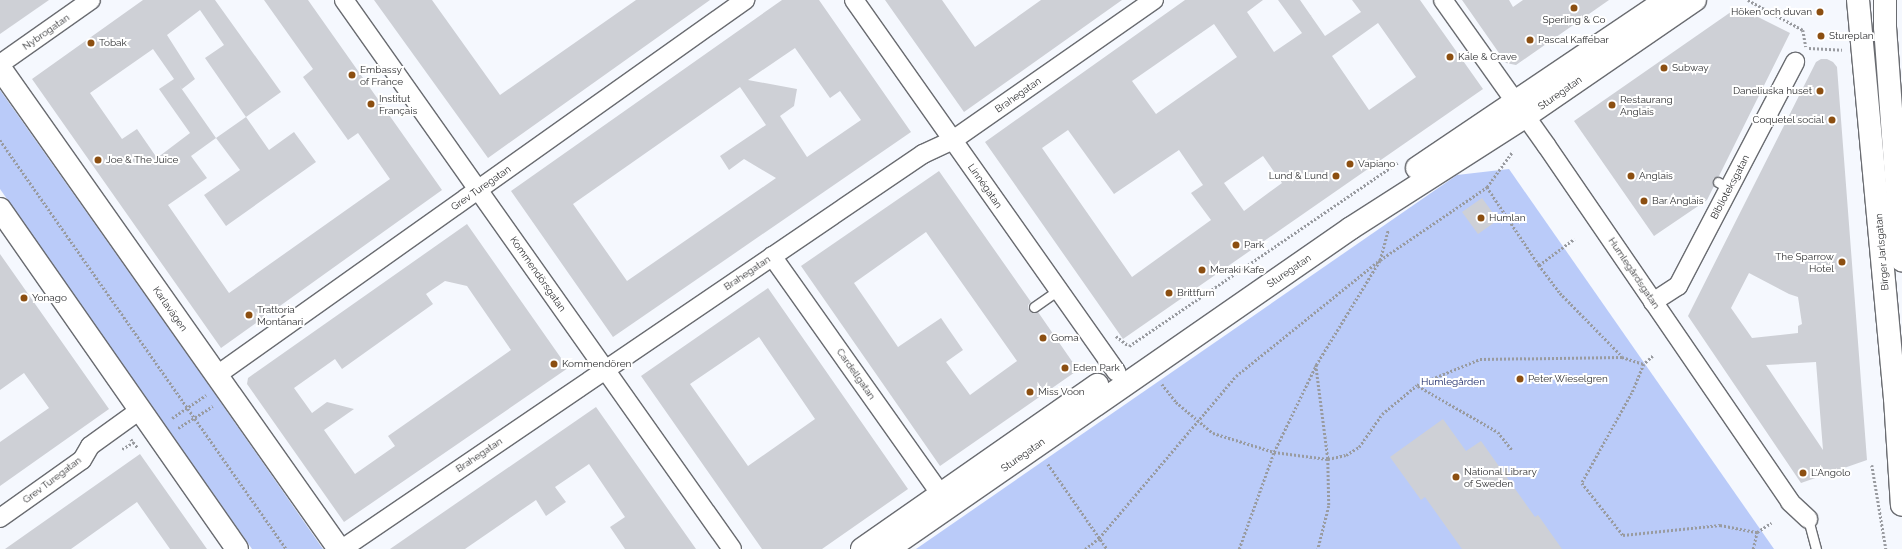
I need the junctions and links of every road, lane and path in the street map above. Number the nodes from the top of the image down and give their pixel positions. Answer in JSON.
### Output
{"nodes":[{"id":1,"x":91,"y":0,"type":"edge"},
{"id":2,"x":344,"y":0,"type":"edge"},
{"id":3,"x":745,"y":0,"type":"edge"},
{"id":4,"x":854,"y":0,"type":"edge"},
{"id":5,"x":1154,"y":0,"type":"edge"},
{"id":6,"x":1443,"y":0,"type":"edge"},
{"id":7,"x":1666,"y":0,"type":"edge"},
{"id":8,"x":1695,"y":0,"type":"edge"},
{"id":9,"x":1748,"y":0,"type":"edge"},
{"id":10,"x":1858,"y":0,"type":"edge"},
{"id":11,"x":1886,"y":0,"type":"edge"},
{"id":12,"x":1902,"y":6,"type":"edge"},
{"id":13,"x":1806,"y":48,"type":"junction"},
{"id":14,"x":1842,"y":50,"type":"dead end"},
{"id":15,"x":1795,"y":62,"type":"joint"},
{"id":16,"x":0,"y":64,"type":"edge"},
{"id":17,"x":0,"y":68,"type":"edge"},
{"id":18,"x":1521,"y":109,"type":"junction"},
{"id":19,"x":0,"y":140,"type":"edge"},
{"id":20,"x":953,"y":140,"type":"junction"},
{"id":21,"x":1514,"y":150,"type":"dead end"},
{"id":22,"x":1400,"y":161,"type":"dead end"},
{"id":23,"x":1487,"y":187,"type":"junction"},
{"id":24,"x":478,"y":190,"type":"junction"},
{"id":25,"x":0,"y":209,"type":"edge"},
{"id":26,"x":1388,"y":229,"type":"dead end"},
{"id":27,"x":1574,"y":239,"type":"dead end"},
{"id":28,"x":772,"y":256,"type":"junction"},
{"id":29,"x":1380,"y":260,"type":"junction"},
{"id":30,"x":1902,"y":260,"type":"edge"},
{"id":31,"x":1539,"y":265,"type":"junction"},
{"id":32,"x":1058,"y":290,"type":"junction"},
{"id":33,"x":1654,"y":302,"type":"junction"},
{"id":34,"x":1034,"y":307,"type":"dead end"},
{"id":35,"x":1114,"y":335,"type":"dead end"},
{"id":36,"x":1653,"y":356,"type":"dead end"},
{"id":37,"x":1622,"y":357,"type":"junction"},
{"id":38,"x":1644,"y":364,"type":"junction"},
{"id":39,"x":1316,"y":365,"type":"junction"},
{"id":40,"x":606,"y":369,"type":"junction"},
{"id":41,"x":1116,"y":372,"type":"junction"},
{"id":42,"x":1160,"y":381,"type":"dead end"},
{"id":43,"x":1417,"y":385,"type":"junction"},
{"id":44,"x":219,"y":387,"type":"junction"},
{"id":45,"x":188,"y":407,"type":"junction"},
{"id":46,"x":140,"y":410,"type":"junction"},
{"id":47,"x":195,"y":418,"type":"junction"},
{"id":48,"x":168,"y":420,"type":"dead end"},
{"id":49,"x":1198,"y":422,"type":"junction"},
{"id":50,"x":177,"y":429,"type":"dead end"},
{"id":51,"x":1512,"y":450,"type":"dead end"},
{"id":52,"x":1274,"y":452,"type":"junction"},
{"id":53,"x":1328,"y":459,"type":"junction"},
{"id":54,"x":1046,"y":461,"type":"dead end"},
{"id":55,"x":1872,"y":465,"type":"dead end"},
{"id":56,"x":940,"y":493,"type":"junction"},
{"id":57,"x":1902,"y":505,"type":"edge"},
{"id":58,"x":0,"y":518,"type":"edge"},
{"id":59,"x":1808,"y":519,"type":"joint"},
{"id":60,"x":1771,"y":523,"type":"dead end"},
{"id":61,"x":1758,"y":532,"type":"junction"},
{"id":62,"x":1099,"y":538,"type":"junction"},
{"id":63,"x":1755,"y":548,"type":"edge"},
{"id":64,"x":237,"y":549,"type":"edge"},
{"id":65,"x":286,"y":549,"type":"edge"},
{"id":66,"x":340,"y":549,"type":"edge"},
{"id":67,"x":732,"y":549,"type":"edge"},
{"id":68,"x":862,"y":549,"type":"edge"},
{"id":69,"x":888,"y":549,"type":"edge"},
{"id":70,"x":1085,"y":549,"type":"edge"},
{"id":71,"x":1107,"y":549,"type":"edge"},
{"id":72,"x":1239,"y":549,"type":"edge"},
{"id":73,"x":1318,"y":549,"type":"edge"},
{"id":74,"x":1816,"y":549,"type":"edge"},
{"id":75,"x":1886,"y":549,"type":"edge"}],
"edges":[{"from":1,"to":16,"type":"street","name":"Nybrogatan"},
{"from":2,"to":24,"type":"street","name":"Kommendörsgatan"},
{"from":3,"to":24,"type":"street","name":"Grev Turegatan"},
{"from":4,"to":20,"type":"street","name":"Linnégatan"},
{"from":5,"to":20,"type":"street","name":"Brahegatan"},
{"from":6,"to":18,"type":"street","name":"Humlegårdsgatan"},
{"from":7,"to":18,"type":"street","name":"Sturegatan"},
{"from":8,"to":18,"type":"street","name":"Sturegatan"},
{"from":9,"to":13,"type":"path"},
{"from":10,"to":57,"type":"street","name":"Birger Jarlsgatan"},
{"from":11,"to":12,"type":"street"},
{"from":11,"to":30,"type":"street","name":"Birger Jarlsgatan"},
{"from":13,"to":14,"type":"path"},
{"from":13,"to":15,"type":"path"},
{"from":15,"to":33,"type":"street","name":"Biblioteksgatan"},
{"from":17,"to":44,"type":"street","name":"Karlavägen"},
{"from":18,"to":33,"type":"street","name":"Humlegårdsgatan"},
{"from":18,"to":41,"type":"street","name":"Sturegatan"},
{"from":18,"to":69,"type":"street","name":"Sturegatan"},
{"from":19,"to":45,"type":"path"},
{"from":20,"to":28,"type":"street","name":"Brahegatan"},
{"from":20,"to":32,"type":"street","name":"Linnégatan"},
{"from":21,"to":23,"type":"path"},
{"from":22,"to":35,"type":"path"},
{"from":23,"to":29,"type":"path"},
{"from":23,"to":31,"type":"path"},
{"from":24,"to":40,"type":"street","name":"Kommendörsgatan"},
{"from":24,"to":44,"type":"street","name":"Grev Turegatan"},
{"from":25,"to":46,"type":"street"},
{"from":26,"to":29,"type":"path"},
{"from":27,"to":31,"type":"path"},
{"from":28,"to":40,"type":"street","name":"Brahegatan"},
{"from":28,"to":56,"type":"street","name":"Cardellgatan"},
{"from":29,"to":39,"type":"path"},
{"from":29,"to":49,"type":"path"},
{"from":31,"to":37,"type":"path"},
{"from":32,"to":34,"type":"lane"},
{"from":32,"to":41,"type":"street","name":"Linnégatan"},
{"from":33,"to":59,"type":"street","name":"Humlegårdsgatan"},
{"from":36,"to":38,"type":"path"},
{"from":37,"to":38,"type":"path"},
{"from":37,"to":43,"type":"path"},
{"from":38,"to":61,"type":"path"},
{"from":39,"to":52,"type":"path"},
{"from":39,"to":53,"type":"path"},
{"from":40,"to":66,"type":"street","name":"Brahegatan"},
{"from":40,"to":67,"type":"street","name":"Kommendörsgatan"},
{"from":41,"to":56,"type":"street","name":"Sturegatan"},
{"from":42,"to":49,"type":"path"},
{"from":43,"to":51,"type":"path"},
{"from":43,"to":53,"type":"path"},
{"from":44,"to":45,"type":"path"},
{"from":44,"to":47,"type":"path"},
{"from":44,"to":66,"type":"street","name":"Karlavägen"},
{"from":45,"to":47,"type":"path"},
{"from":45,"to":48,"type":"path"},
{"from":46,"to":58,"type":"street","name":"Grev Turegatan"},
{"from":46,"to":64,"type":"street"},
{"from":47,"to":50,"type":"path"},
{"from":47,"to":65,"type":"path"},
{"from":49,"to":52,"type":"path"},
{"from":49,"to":62,"type":"path"},
{"from":52,"to":53,"type":"path"},
{"from":52,"to":72,"type":"path"},
{"from":53,"to":73,"type":"path"},
{"from":54,"to":62,"type":"path"},
{"from":55,"to":75,"type":"path"},
{"from":56,"to":68,"type":"street","name":"Sturegatan"},
{"from":59,"to":74,"type":"lane","name":"Humlegårdsgatan"},
{"from":60,"to":61,"type":"path"},
{"from":61,"to":63,"type":"path"},
{"from":62,"to":70,"type":"path"},
{"from":62,"to":71,"type":"path"}]}
